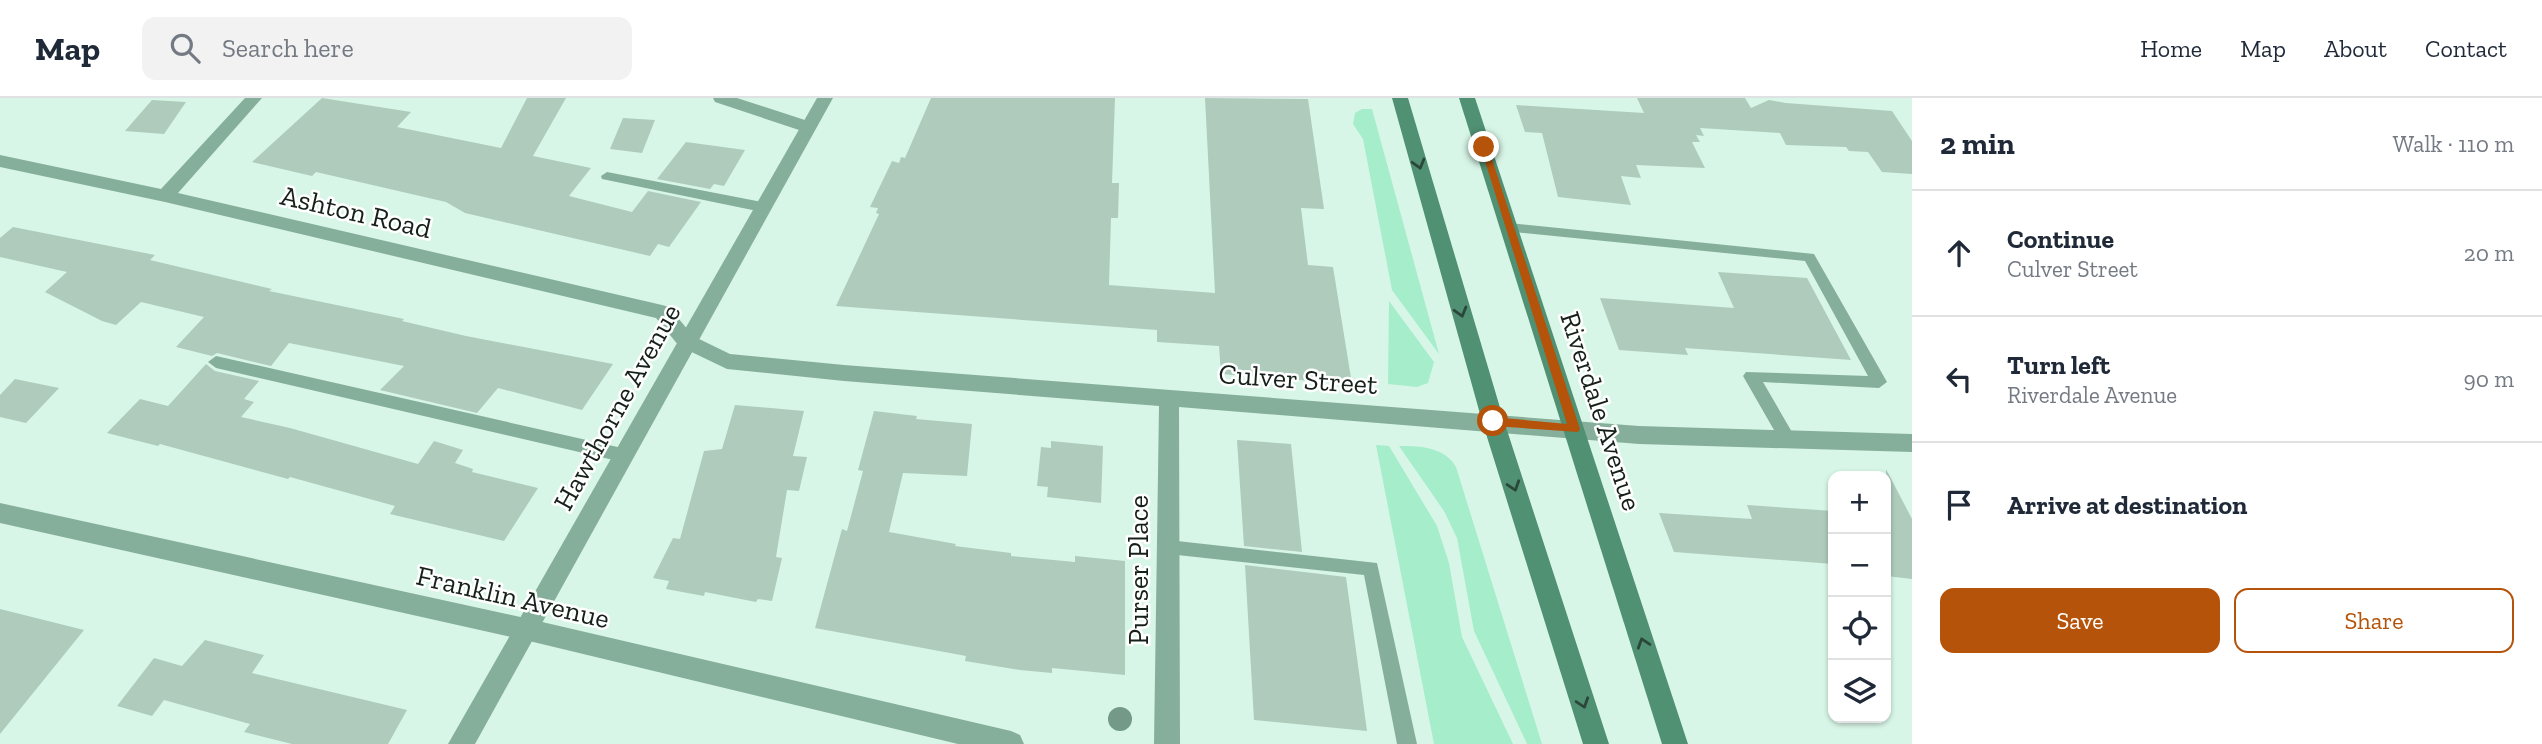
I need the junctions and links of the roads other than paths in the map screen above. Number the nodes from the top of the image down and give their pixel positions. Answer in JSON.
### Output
{"nodes":[{"id":1,"x":254,"y":98,"type":"edge"},
{"id":2,"x":721,"y":98,"type":"edge"},
{"id":3,"x":825,"y":98,"type":"edge"},
{"id":4,"x":1400,"y":98,"type":"edge"},
{"id":5,"x":1467,"y":98,"type":"edge"},
{"id":6,"x":807,"y":127,"type":"junction"},
{"id":7,"x":0,"y":161,"type":"edge"},
{"id":8,"x":607,"y":176,"type":"dead end"},
{"id":9,"x":165,"y":196,"type":"junction"},
{"id":10,"x":762,"y":207,"type":"junction"},
{"id":11,"x":1509,"y":228,"type":"junction"},
{"id":12,"x":686,"y":341,"type":"junction"},
{"id":13,"x":216,"y":362,"type":"dead end"},
{"id":14,"x":1169,"y":397,"type":"junction"},
{"id":15,"x":1493,"y":421,"type":"junction"},
{"id":16,"x":1574,"y":429,"type":"junction"},
{"id":17,"x":1788,"y":439,"type":"junction"},
{"id":18,"x":1912,"y":443,"type":"edge"},
{"id":19,"x":622,"y":455,"type":"junction"},
{"id":20,"x":0,"y":513,"type":"edge"},
{"id":21,"x":1168,"y":547,"type":"junction"},
{"id":22,"x":525,"y":629,"type":"junction"},
{"id":23,"x":461,"y":744,"type":"edge"},
{"id":24,"x":1011,"y":744,"type":"edge"},
{"id":25,"x":1167,"y":744,"type":"edge"},
{"id":26,"x":1407,"y":744,"type":"edge"},
{"id":27,"x":1596,"y":744,"type":"edge"},
{"id":28,"x":1675,"y":744,"type":"edge"}],
"edges":[{"from":1,"to":9,"type":"street"},
{"from":2,"to":6,"type":"street"},
{"from":3,"to":6,"type":"street","name":"Hawthorne Avenue"},
{"from":4,"to":15,"type":"main road","one_way":true},
{"from":5,"to":11,"type":"main road","name":"Riverdale Avenue"},
{"from":6,"to":10,"type":"street","name":"Hawthorne Avenue"},
{"from":7,"to":9,"type":"street","name":"Ashton Road"},
{"from":8,"to":10,"type":"lane"},
{"from":9,"to":12,"type":"street","name":"Ashton Road"},
{"from":10,"to":12,"type":"street","name":"Hawthorne Avenue"},
{"from":11,"to":16,"type":"main road","name":"Riverdale Avenue"},
{"from":11,"to":17,"type":"lane"},
{"from":12,"to":14,"type":"street","name":"Culver Street"},
{"from":12,"to":19,"type":"street","name":"Hawthorne Avenue"},
{"from":13,"to":19,"type":"lane"},
{"from":14,"to":15,"type":"street","name":"Culver Street"},
{"from":14,"to":21,"type":"street","name":"Purser Place"},
{"from":15,"to":16,"type":"street","name":"Culver Street"},
{"from":15,"to":27,"type":"main road","one_way":true},
{"from":16,"to":17,"type":"street","name":"Culver Street"},
{"from":28,"to":16,"type":"main road","name":"Riverdale Avenue","one_way":true},
{"from":17,"to":18,"type":"street","name":"Culver Street"},
{"from":19,"to":22,"type":"street","name":"Hawthorne Avenue"},
{"from":20,"to":22,"type":"street","name":"Franklin Avenue"},
{"from":21,"to":25,"type":"street","name":"Purser Place"},
{"from":21,"to":26,"type":"lane"},
{"from":22,"to":23,"type":"street","name":"Hawthorne Avenue"},
{"from":22,"to":24,"type":"street","name":"Franklin Avenue"}]}
